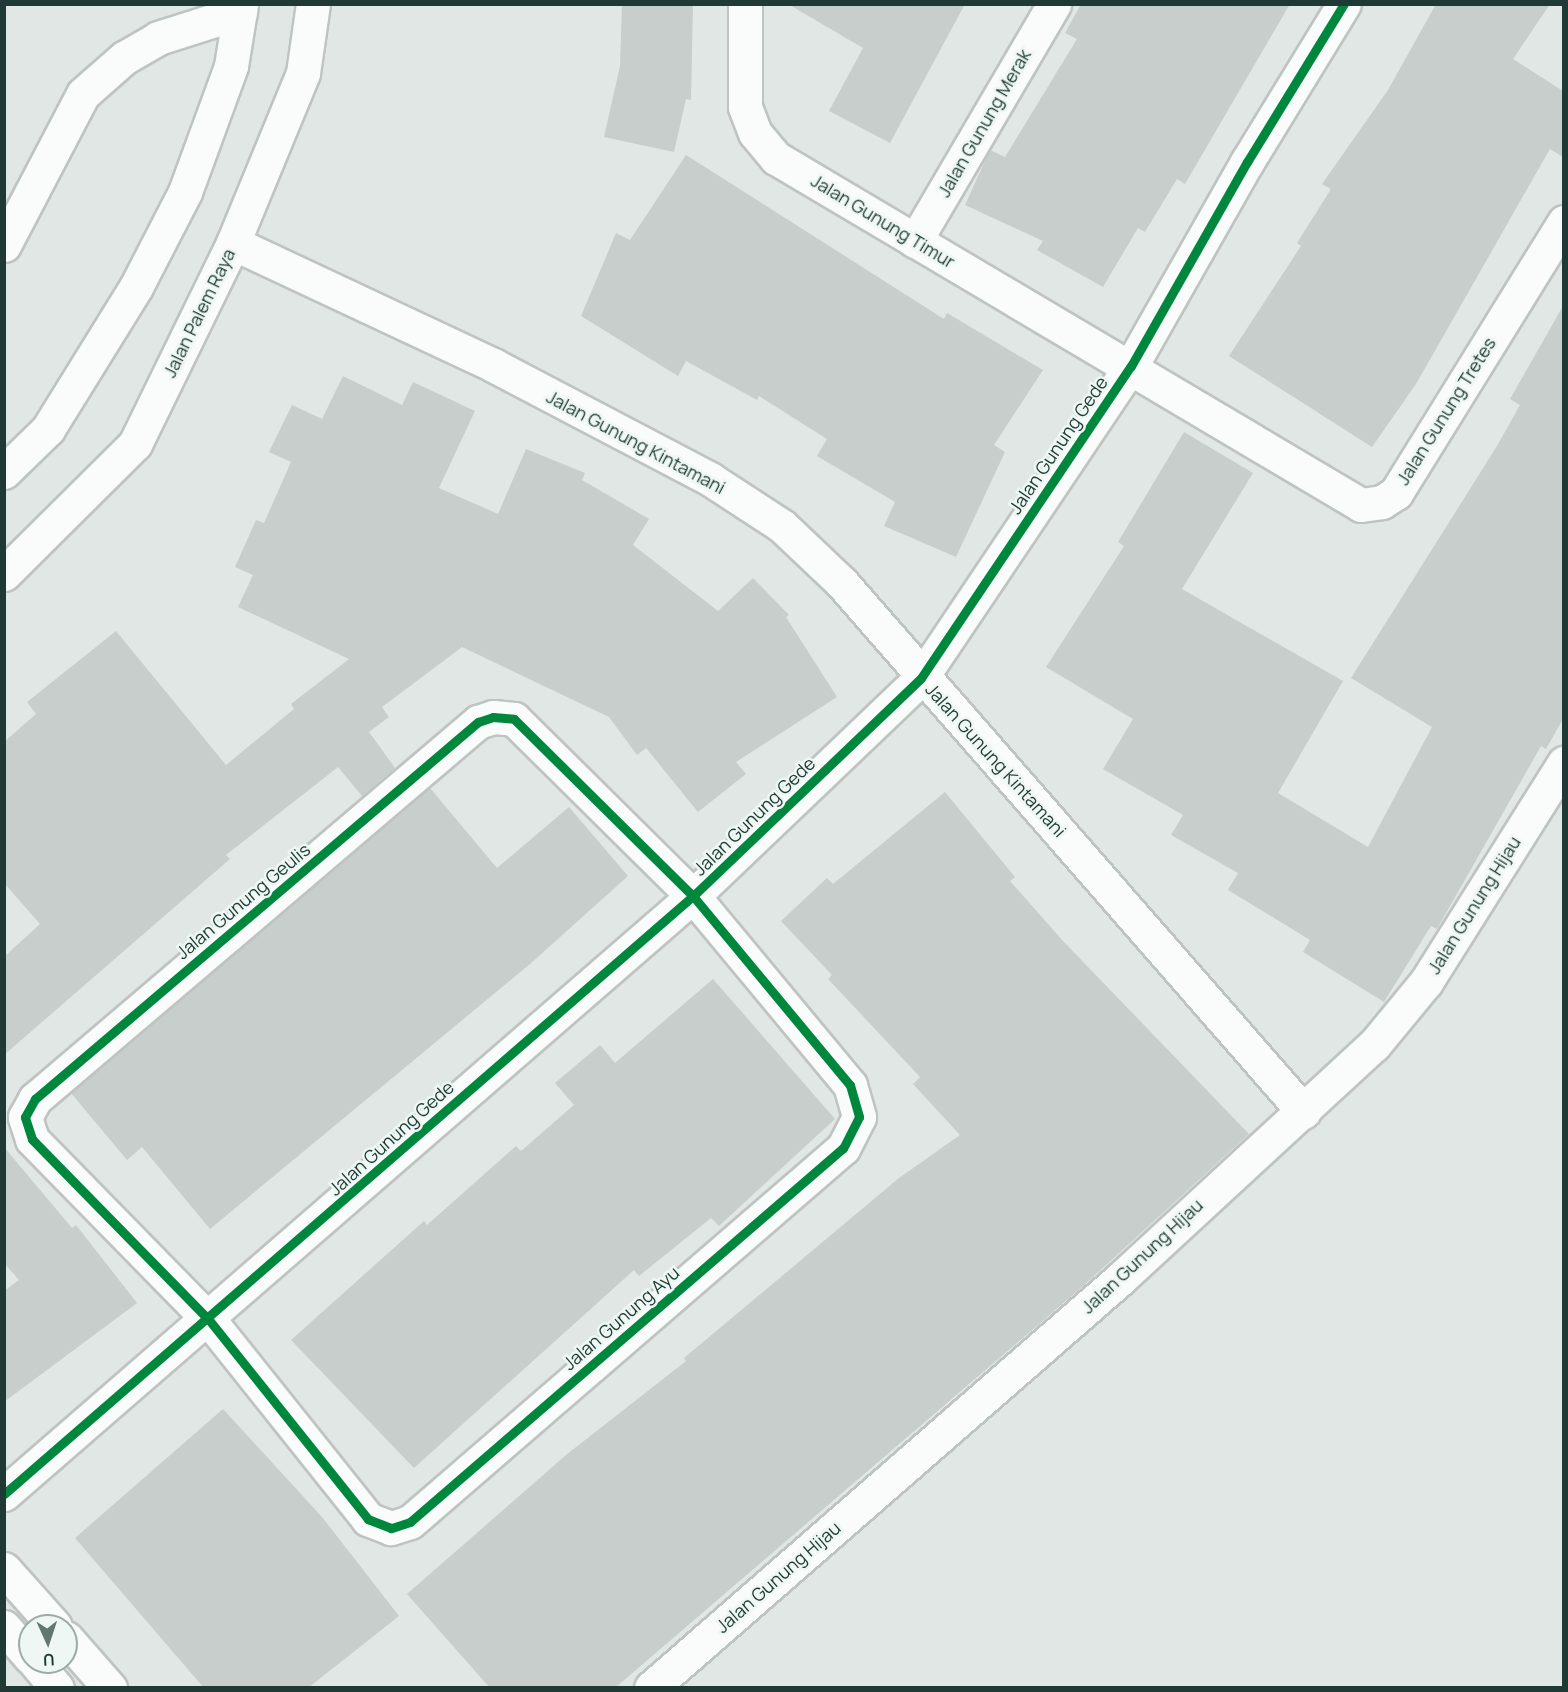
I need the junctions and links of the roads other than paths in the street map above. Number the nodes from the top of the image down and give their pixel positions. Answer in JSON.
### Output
{"nodes":[{"id":1,"x":313,"y":4,"type":"edge"},
{"id":2,"x":745,"y":4,"type":"edge"},
{"id":3,"x":1054,"y":4,"type":"edge"},
{"id":4,"x":1344,"y":4,"type":"edge"},
{"id":5,"x":240,"y":8,"type":"edge"},
{"id":6,"x":1563,"y":222,"type":"edge"},
{"id":7,"x":915,"y":241,"type":"junction"},
{"id":8,"x":233,"y":243,"type":"junction"},
{"id":9,"x":4,"y":245,"type":"edge"},
{"id":10,"x":1131,"y":366,"type":"junction"},
{"id":11,"x":4,"y":472,"type":"edge"},
{"id":12,"x":4,"y":574,"type":"edge"},
{"id":13,"x":921,"y":678,"type":"junction"},
{"id":14,"x":1563,"y":763,"type":"edge"},
{"id":15,"x":693,"y":897,"type":"junction"},
{"id":16,"x":1304,"y":1112,"type":"junction"},
{"id":17,"x":209,"y":1320,"type":"junction"},
{"id":18,"x":4,"y":1494,"type":"edge"},
{"id":19,"x":4,"y":1569,"type":"edge"},
{"id":20,"x":45,"y":1614,"type":"edge"},
{"id":21,"x":4,"y":1627,"type":"edge"},
{"id":22,"x":18,"y":1643,"type":"edge"},
{"id":23,"x":78,"y":1652,"type":"edge"},
{"id":24,"x":45,"y":1674,"type":"edge"},
{"id":25,"x":57,"y":1688,"type":"edge"},
{"id":26,"x":110,"y":1688,"type":"edge"},
{"id":27,"x":651,"y":1688,"type":"edge"}],
"edges":[{"from":1,"to":8,"type":"street","name":"Jalan Palem Raya"},
{"from":2,"to":7,"type":"street","name":"Jalan Gunung Timur"},
{"from":3,"to":7,"type":"street","name":"Jalan Gunung Merak"},
{"from":4,"to":10,"type":"street","name":"Jalan Gunung Gede"},
{"from":5,"to":9,"type":"street"},
{"from":5,"to":11,"type":"street"},
{"from":6,"to":10,"type":"street","name":"Jalan Gunung Tretes"},
{"from":7,"to":10,"type":"street","name":"Jalan Gunung Timur"},
{"from":8,"to":12,"type":"street","name":"Jalan Palem Raya"},
{"from":8,"to":13,"type":"street","name":"Jalan Gunung Kintamani"},
{"from":10,"to":13,"type":"street","name":"Jalan Gunung Gede"},
{"from":13,"to":15,"type":"street","name":"Jalan Gunung Gede"},
{"from":13,"to":16,"type":"street","name":"Jalan Gunung Kintamani"},
{"from":14,"to":16,"type":"street","name":"Jalan Gunung Hijau"},
{"from":15,"to":17,"type":"street","name":"Jalan Gunung Gede"},
{"from":15,"to":17,"type":"street","name":"Jalan Gunung Geulis"},
{"from":15,"to":17,"type":"street","name":"Jalan Gunung Ayu"},
{"from":16,"to":27,"type":"street","name":"Jalan Gunung Hijau"},
{"from":17,"to":18,"type":"street","name":"Jalan Gunung Gede"},
{"from":19,"to":20,"type":"street"},
{"from":21,"to":22,"type":"street"},
{"from":23,"to":26,"type":"street"},
{"from":24,"to":25,"type":"street"}]}
